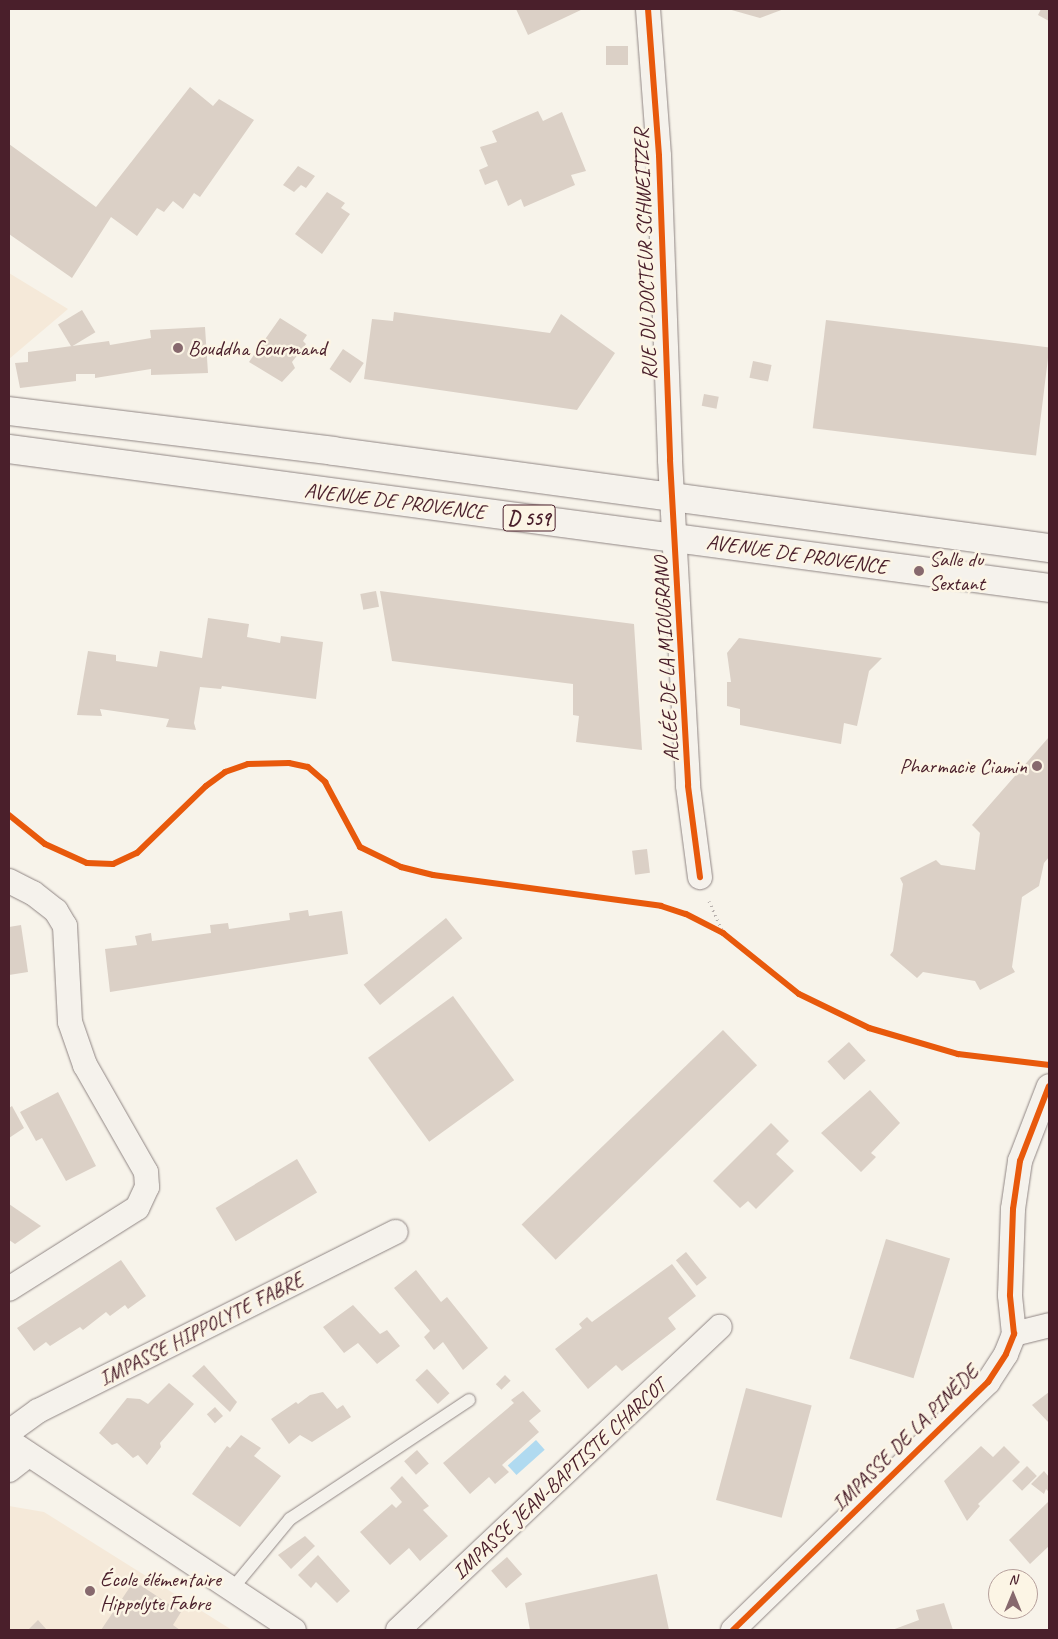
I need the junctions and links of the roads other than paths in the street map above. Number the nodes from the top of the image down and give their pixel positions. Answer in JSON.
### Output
{"nodes":[{"id":1,"x":648,"y":9,"type":"edge"},
{"id":2,"x":9,"y":411,"type":"edge"},
{"id":3,"x":9,"y":449,"type":"edge"},
{"id":4,"x":672,"y":498,"type":"junction"},
{"id":5,"x":676,"y":537,"type":"junction"},
{"id":6,"x":1049,"y":548,"type":"edge"},
{"id":7,"x":1049,"y":588,"type":"edge"},
{"id":8,"x":700,"y":878,"type":"road end"},
{"id":9,"x":9,"y":881,"type":"edge"},
{"id":10,"x":1049,"y":1086,"type":"edge"},
{"id":11,"x":396,"y":1232,"type":"dead end"},
{"id":12,"x":9,"y":1289,"type":"edge"},
{"id":13,"x":1049,"y":1325,"type":"edge"},
{"id":14,"x":720,"y":1327,"type":"dead end"},
{"id":15,"x":1014,"y":1334,"type":"junction"},
{"id":16,"x":469,"y":1400,"type":"dead end"},
{"id":17,"x":9,"y":1432,"type":"edge"},
{"id":18,"x":9,"y":1441,"type":"edge"},
{"id":19,"x":28,"y":1455,"type":"junction"},
{"id":20,"x":9,"y":1470,"type":"edge"},
{"id":21,"x":232,"y":1589,"type":"junction"},
{"id":22,"x":294,"y":1630,"type":"edge"},
{"id":23,"x":398,"y":1630,"type":"edge"},
{"id":24,"x":733,"y":1630,"type":"edge"}],
"edges":[{"from":1,"to":4,"type":"street","name":"RUE DU DOCTEUR SCHWEITZER"},
{"from":2,"to":4,"type":"main road","name":"AVENUE DE PROVENCE","number":"D 559"},
{"from":3,"to":5,"type":"main road","name":"AVENUE DE PROVENCE","number":"D 559"},
{"from":4,"to":5,"type":"street","name":"ALLÉE DE LA MIOUGRANO"},
{"from":4,"to":6,"type":"main road","name":"AVENUE DE PROVENCE","number":"D 559"},
{"from":5,"to":7,"type":"main road","name":"AVENUE DE PROVENCE","number":"D 559"},
{"from":5,"to":8,"type":"street","name":"ALLÉE DE LA MIOUGRANO"},
{"from":9,"to":12,"type":"street"},
{"from":10,"to":15,"type":"street"},
{"from":11,"to":17,"type":"street","name":"IMPASSE HIPPOLYTE FABRE"},
{"from":13,"to":15,"type":"street"},
{"from":14,"to":23,"type":"street","name":"IMPASSE JEAN-BAPTISTE CHARCOT"},
{"from":15,"to":24,"type":"street","name":"IMPASSE DE LA PINÈDE"},
{"from":16,"to":21,"type":"lane"},
{"from":18,"to":19,"type":"street"},
{"from":19,"to":20,"type":"street"},
{"from":19,"to":21,"type":"street"},
{"from":21,"to":22,"type":"street"}]}
